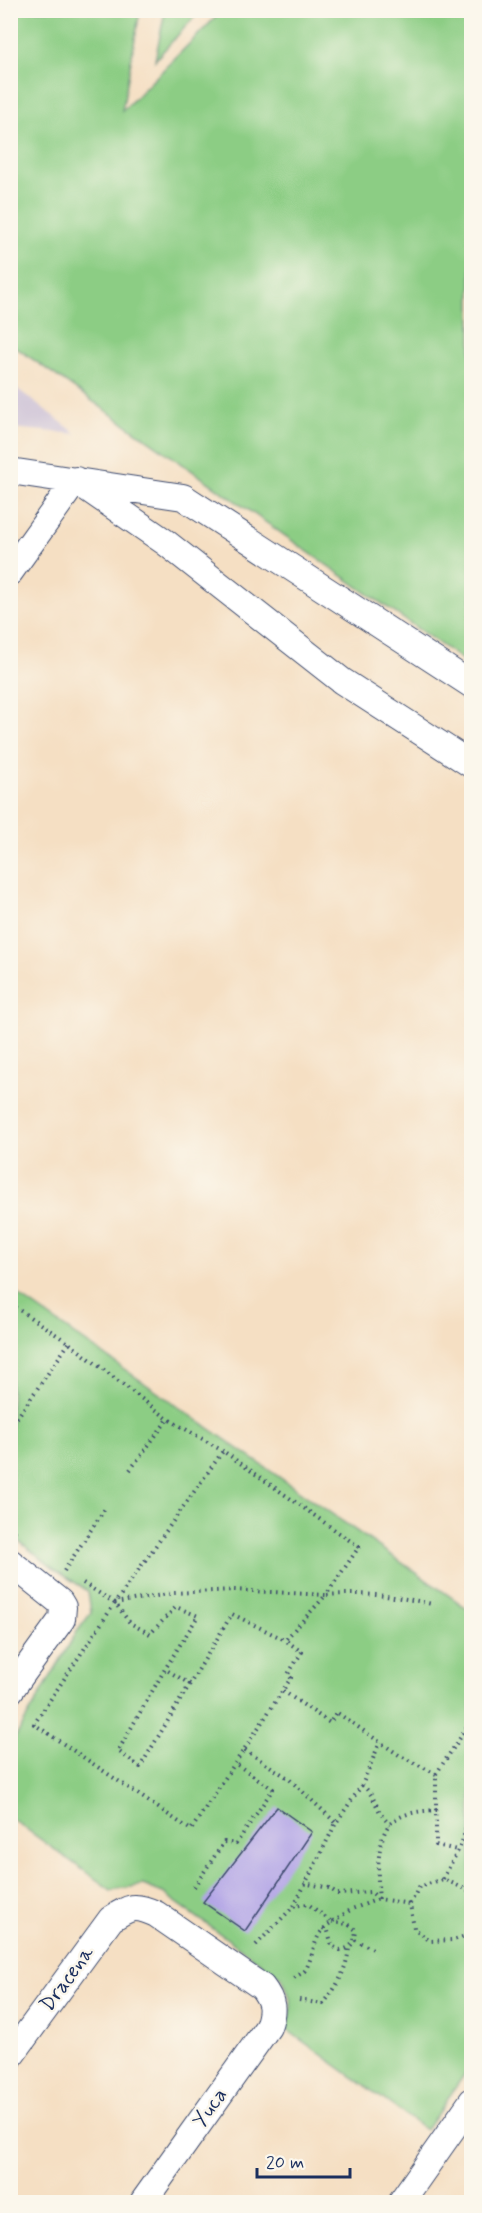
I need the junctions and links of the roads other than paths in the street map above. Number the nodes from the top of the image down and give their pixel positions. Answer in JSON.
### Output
{"nodes":[{"id":1,"x":10,"y":471,"type":"edge"},
{"id":2,"x":76,"y":480,"type":"junction"},
{"id":3,"x":10,"y":572,"type":"edge"},
{"id":4,"x":471,"y":685,"type":"edge"},
{"id":5,"x":471,"y":765,"type":"edge"},
{"id":6,"x":10,"y":1562,"type":"edge"},
{"id":7,"x":10,"y":1691,"type":"edge"},
{"id":8,"x":129,"y":1907,"type":"joint"},
{"id":9,"x":10,"y":2057,"type":"edge"},
{"id":10,"x":471,"y":2101,"type":"edge"},
{"id":11,"x":143,"y":2202,"type":"edge"},
{"id":12,"x":401,"y":2202,"type":"edge"}],
"edges":[{"from":1,"to":2,"type":"street"},
{"from":2,"to":3,"type":"street"},
{"from":2,"to":4,"type":"street"},
{"from":2,"to":5,"type":"street"},
{"from":6,"to":7,"type":"street"},
{"from":8,"to":9,"type":"street","name":"Dracena"},
{"from":8,"to":11,"type":"street","name":"Yuca"},
{"from":10,"to":12,"type":"street"}]}
